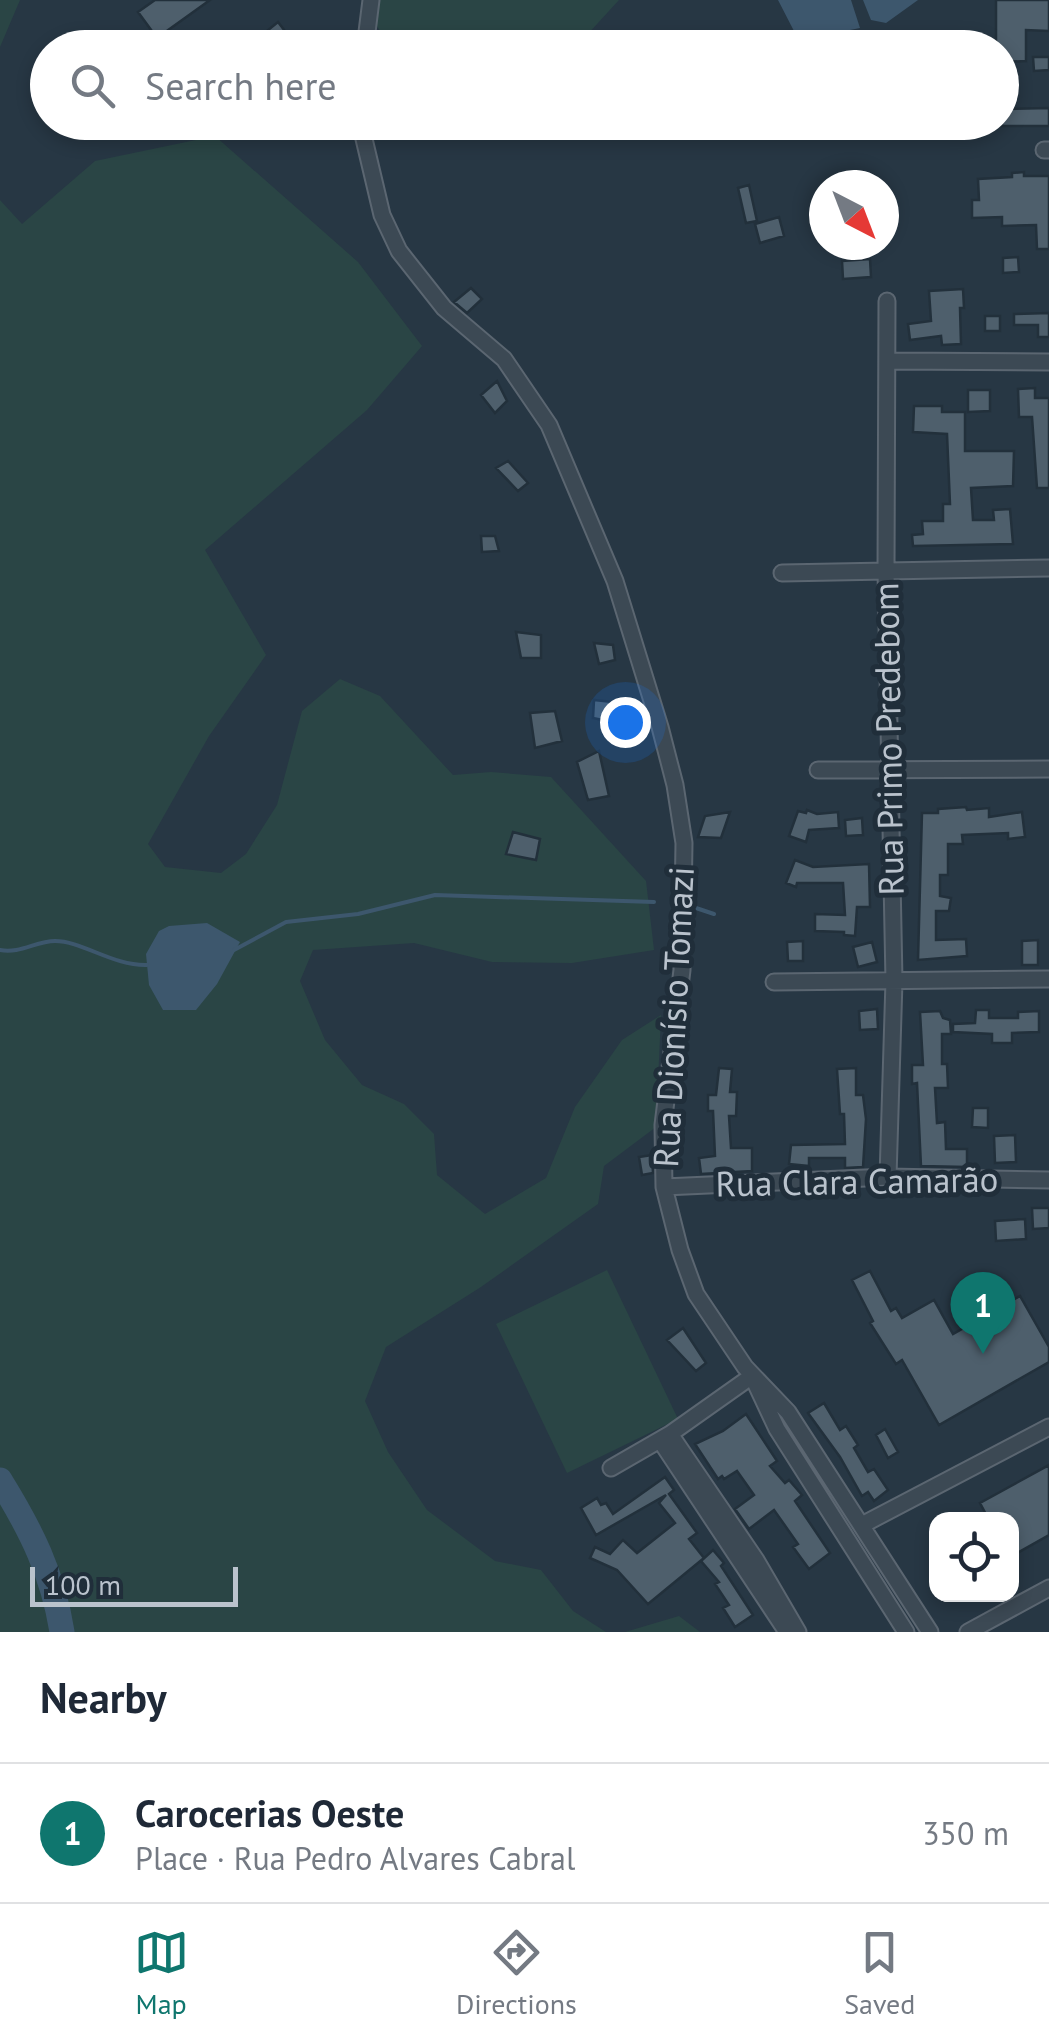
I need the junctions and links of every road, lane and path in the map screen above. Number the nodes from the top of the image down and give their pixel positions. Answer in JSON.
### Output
{"nodes":[{"id":1,"x":371,"y":0,"type":"edge"},
{"id":2,"x":367,"y":30,"type":"edge"},
{"id":3,"x":364,"y":140,"type":"edge"},
{"id":4,"x":886,"y":301,"type":"dead end"},
{"id":5,"x":889,"y":361,"type":"junction"},
{"id":6,"x":1049,"y":362,"type":"edge"},
{"id":7,"x":1049,"y":568,"type":"edge"},
{"id":8,"x":886,"y":572,"type":"junction"},
{"id":9,"x":782,"y":573,"type":"dead end"},
{"id":10,"x":888,"y":768,"type":"junction"},
{"id":11,"x":1049,"y":769,"type":"edge"},
{"id":12,"x":818,"y":770,"type":"dead end"},
{"id":13,"x":1049,"y":979,"type":"edge"},
{"id":14,"x":894,"y":981,"type":"junction"},
{"id":15,"x":774,"y":982,"type":"dead end"},
{"id":16,"x":888,"y":1177,"type":"junction"},
{"id":17,"x":1049,"y":1180,"type":"edge"},
{"id":18,"x":664,"y":1187,"type":"junction"},
{"id":19,"x":752,"y":1376,"type":"junction"},
{"id":20,"x":1049,"y":1427,"type":"edge"},
{"id":21,"x":665,"y":1437,"type":"junction"},
{"id":22,"x":611,"y":1468,"type":"dead end"},
{"id":23,"x":862,"y":1525,"type":"junction"},
{"id":24,"x":1049,"y":1588,"type":"edge"},
{"id":25,"x":787,"y":1632,"type":"edge"},
{"id":26,"x":798,"y":1632,"type":"edge"},
{"id":27,"x":906,"y":1632,"type":"edge"},
{"id":28,"x":930,"y":1632,"type":"edge"},
{"id":29,"x":968,"y":1632,"type":"edge"}],
"edges":[{"from":1,"to":2,"type":"street"},
{"from":3,"to":18,"type":"street","name":"Rua Dionísio Tomazi"},
{"from":4,"to":5,"type":"street","name":"Rua Primo Predebom"},
{"from":5,"to":6,"type":"street"},
{"from":5,"to":8,"type":"street","name":"Rua Primo Predebom"},
{"from":7,"to":8,"type":"street"},
{"from":8,"to":9,"type":"street"},
{"from":8,"to":10,"type":"street","name":"Rua Primo Predebom"},
{"from":10,"to":11,"type":"street"},
{"from":10,"to":12,"type":"street"},
{"from":10,"to":14,"type":"street","name":"Rua Primo Predebom"},
{"from":13,"to":14,"type":"street"},
{"from":14,"to":15,"type":"street"},
{"from":14,"to":16,"type":"street","name":"Rua Primo Predebom"},
{"from":16,"to":17,"type":"street","name":"Rua Clara Camarão"},
{"from":16,"to":18,"type":"street","name":"Rua Clara Camarão"},
{"from":18,"to":19,"type":"street","name":"Rua Dionísio Tomazi"},
{"from":19,"to":21,"type":"street"},
{"from":19,"to":23,"type":"street","name":"Rua Dionísio Tomazi"},
{"from":19,"to":27,"type":"street","name":"Rua Dionísio Tomazi"},
{"from":20,"to":23,"type":"street"},
{"from":21,"to":22,"type":"street"},
{"from":21,"to":25,"type":"street"},
{"from":21,"to":26,"type":"street"},
{"from":23,"to":28,"type":"street","name":"Rua Dionísio Tomazi"},
{"from":24,"to":29,"type":"street"}]}
